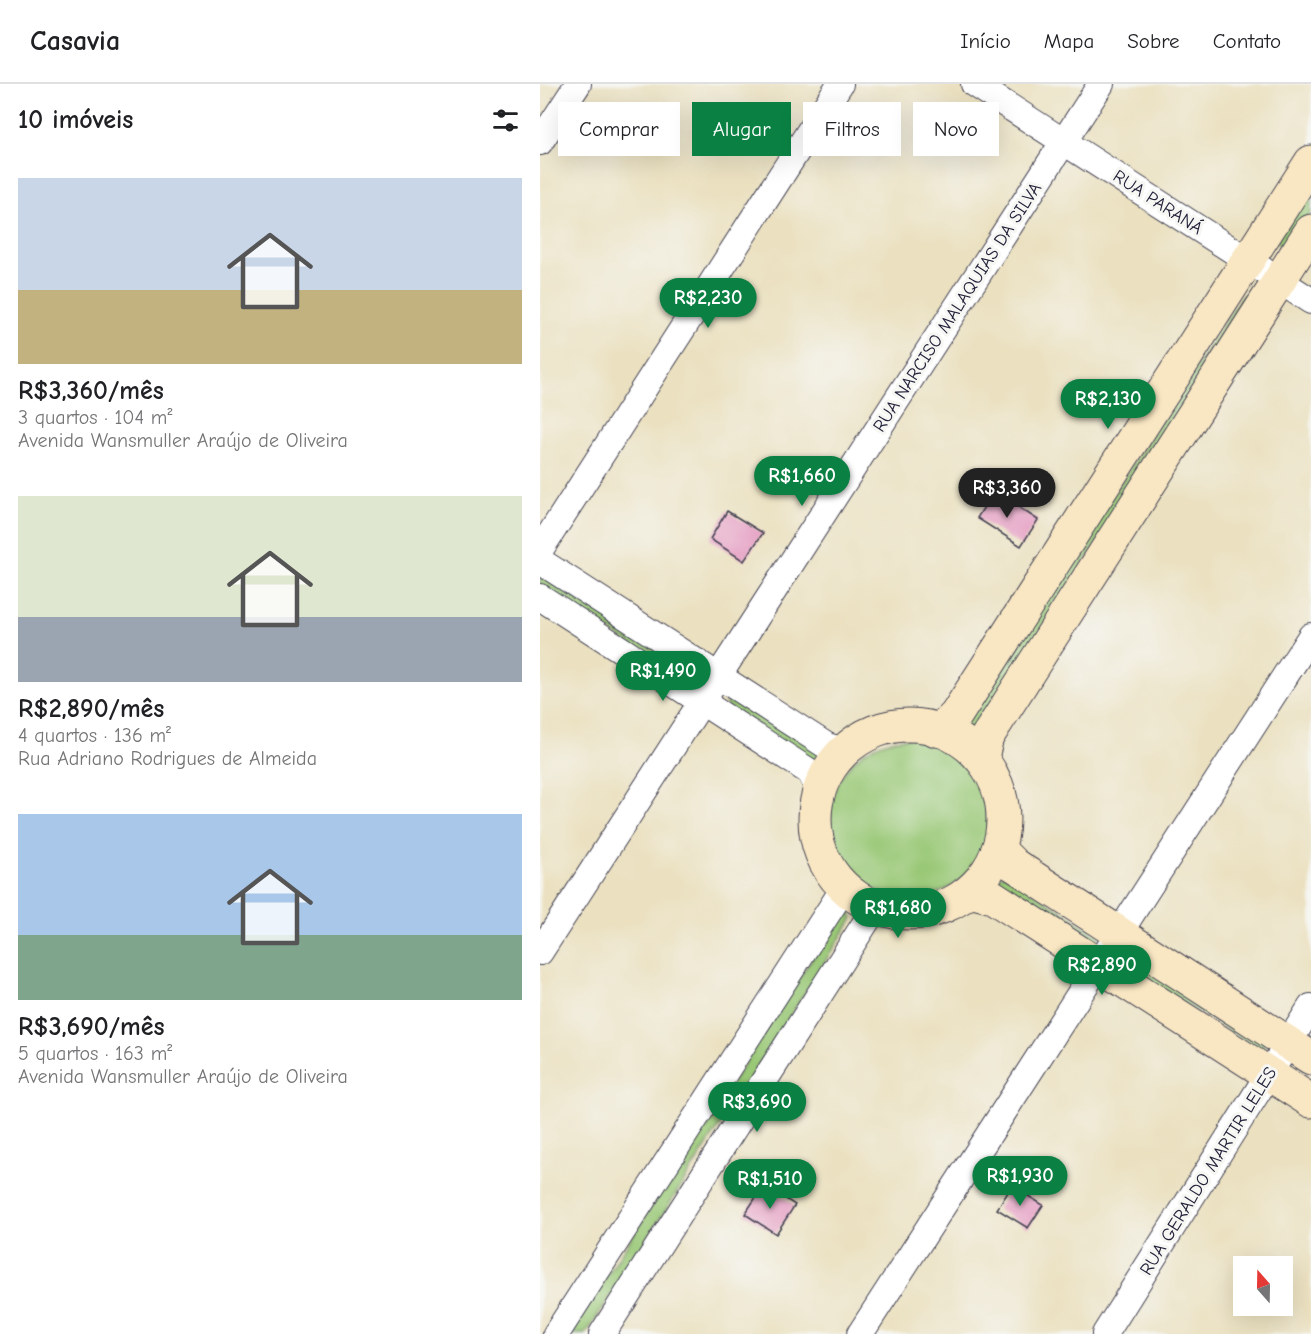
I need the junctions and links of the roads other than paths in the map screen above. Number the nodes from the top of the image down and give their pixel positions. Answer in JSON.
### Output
{"nodes":[{"id":1,"x":578,"y":84,"type":"edge"},
{"id":2,"x":840,"y":84,"type":"edge"},
{"id":3,"x":974,"y":84,"type":"edge"},
{"id":4,"x":1101,"y":84,"type":"edge"},
{"id":5,"x":540,"y":142,"type":"edge"},
{"id":6,"x":1063,"y":142,"type":"junction"},
{"id":7,"x":1311,"y":162,"type":"edge"},
{"id":8,"x":1311,"y":231,"type":"edge"},
{"id":9,"x":1247,"y":260,"type":"junction"},
{"id":10,"x":1279,"y":280,"type":"junction"},
{"id":11,"x":1311,"y":301,"type":"edge"},
{"id":12,"x":540,"y":550,"type":"edge"},
{"id":13,"x":540,"y":561,"type":"edge"},
{"id":14,"x":540,"y":597,"type":"edge"},
{"id":15,"x":1311,"y":636,"type":"edge"},
{"id":16,"x":719,"y":676,"type":"junction"},
{"id":17,"x":702,"y":702,"type":"junction"},
{"id":18,"x":936,"y":730,"type":"junction"},
{"id":19,"x":845,"y":751,"type":"junction"},
{"id":20,"x":982,"y":757,"type":"junction"},
{"id":21,"x":819,"y":791,"type":"junction"},
{"id":22,"x":998,"y":849,"type":"junction"},
{"id":23,"x":844,"y":888,"type":"junction"},
{"id":24,"x":970,"y":891,"type":"junction"},
{"id":25,"x":875,"y":908,"type":"junction"},
{"id":26,"x":1118,"y":933,"type":"junction"},
{"id":27,"x":540,"y":952,"type":"edge"},
{"id":28,"x":1098,"y":964,"type":"junction"},
{"id":29,"x":1311,"y":1007,"type":"edge"},
{"id":30,"x":1300,"y":1050,"type":"edge"},
{"id":31,"x":1269,"y":1074,"type":"junction"},
{"id":32,"x":1311,"y":1101,"type":"edge"},
{"id":33,"x":556,"y":1334,"type":"edge"},
{"id":34,"x":602,"y":1334,"type":"edge"},
{"id":35,"x":860,"y":1334,"type":"edge"},
{"id":36,"x":1105,"y":1334,"type":"edge"}],
"edges":[{"from":1,"to":5,"type":"street"},
{"from":2,"to":12,"type":"street"},
{"from":3,"to":6,"type":"street","name":"RUA PARANÁ"},
{"from":4,"to":6,"type":"street","name":"RUA NARCISO MALAQUIAS DA SILVA"},
{"from":6,"to":9,"type":"street","name":"RUA PARANÁ"},
{"from":6,"to":16,"type":"street","name":"RUA NARCISO MALAQUIAS DA SILVA"},
{"from":7,"to":9,"type":"street"},
{"from":8,"to":10,"type":"street"},
{"from":9,"to":10,"type":"street","name":"RUA PARANÁ"},
{"from":9,"to":18,"type":"street"},
{"from":10,"to":11,"type":"street","name":"RUA PARANÁ"},
{"from":10,"to":20,"type":"street"},
{"from":13,"to":16,"type":"street"},
{"from":14,"to":17,"type":"street"},
{"from":15,"to":26,"type":"street"},
{"from":16,"to":17,"type":"street","name":"RUA NARCISO MALAQUIAS DA SILVA"},
{"from":16,"to":19,"type":"street"},
{"from":17,"to":21,"type":"street"},
{"from":17,"to":27,"type":"street","name":"RUA NARCISO MALAQUIAS DA SILVA"},
{"from":18,"to":19,"type":"street"},
{"from":18,"to":20,"type":"street"},
{"from":19,"to":21,"type":"street"},
{"from":20,"to":22,"type":"street"},
{"from":21,"to":23,"type":"street"},
{"from":22,"to":24,"type":"street"},
{"from":22,"to":26,"type":"street"},
{"from":23,"to":25,"type":"street"},
{"from":23,"to":33,"type":"street"},
{"from":24,"to":25,"type":"street"},
{"from":24,"to":28,"type":"street"},
{"from":25,"to":34,"type":"street"},
{"from":26,"to":28,"type":"street"},
{"from":26,"to":30,"type":"street"},
{"from":28,"to":31,"type":"street"},
{"from":28,"to":35,"type":"street"},
{"from":29,"to":30,"type":"street","name":"RUA GERALDO MARTIR LELES"},
{"from":30,"to":31,"type":"street","name":"RUA GERALDO MARTIR LELES"},
{"from":31,"to":32,"type":"street"},
{"from":31,"to":36,"type":"street","name":"RUA GERALDO MARTIR LELES"}]}
